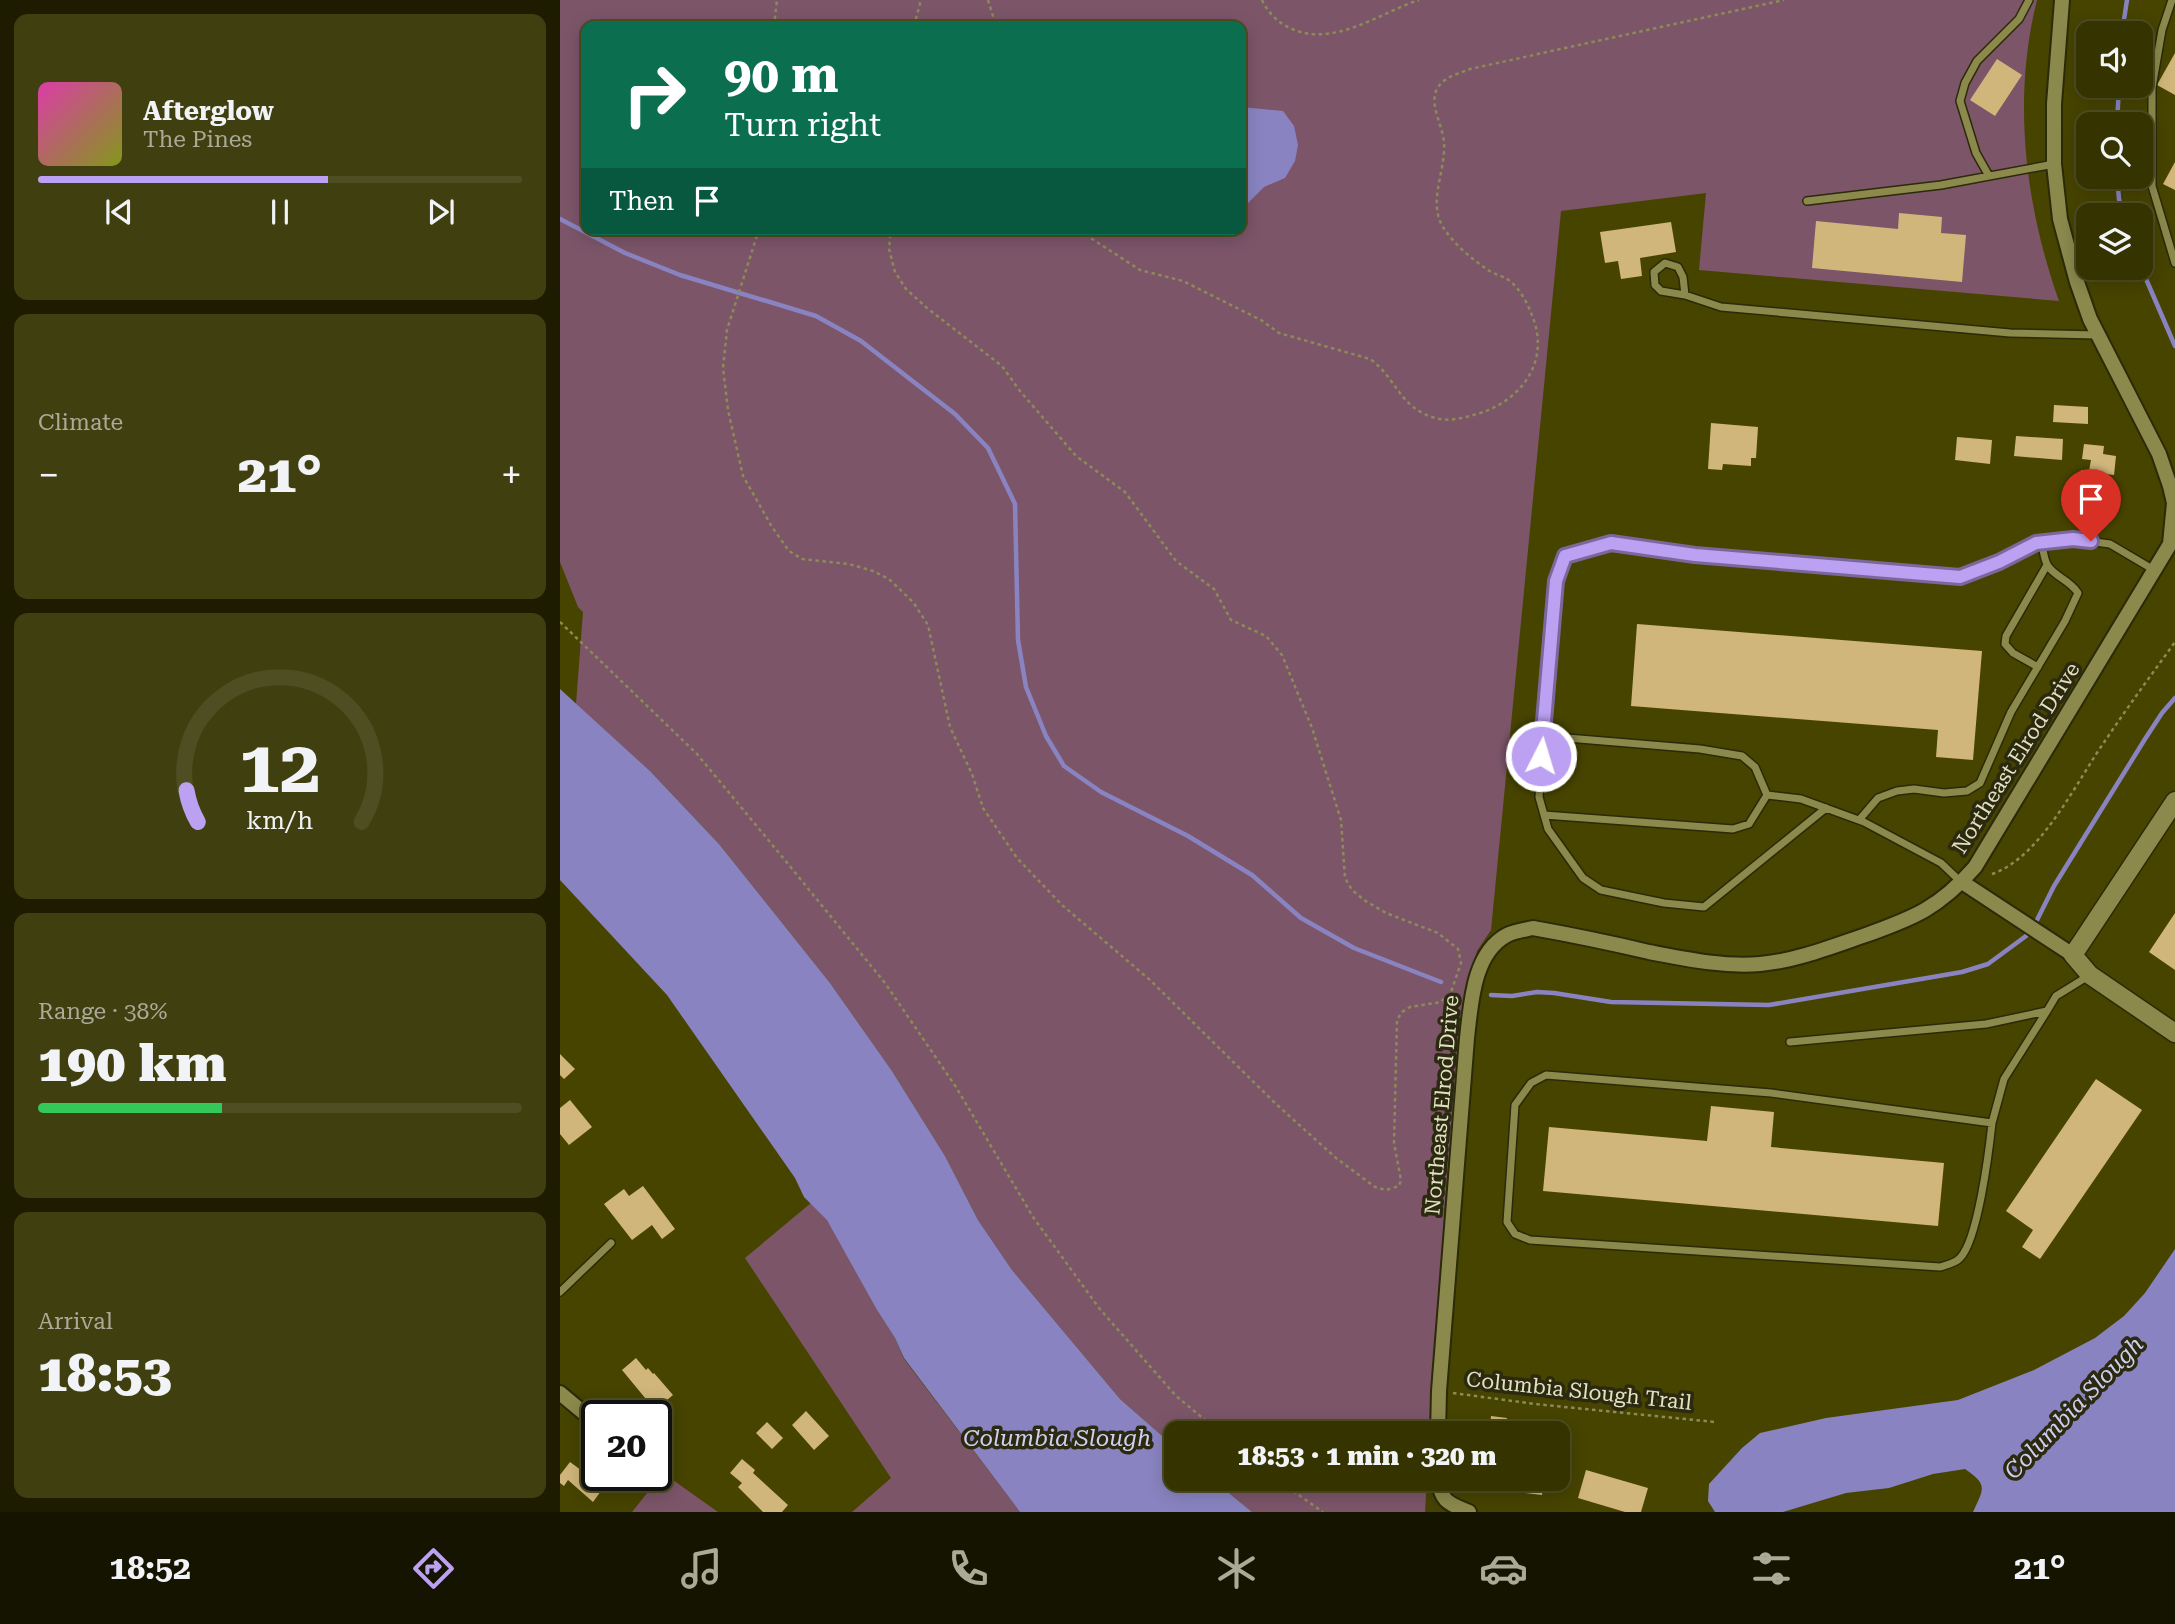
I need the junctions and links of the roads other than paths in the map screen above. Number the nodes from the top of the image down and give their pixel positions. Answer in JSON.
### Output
{"nodes":[{"id":1,"x":2029,"y":0,"type":"edge"},
{"id":2,"x":2062,"y":0,"type":"edge"},
{"id":3,"x":2172,"y":0,"type":"edge"},
{"id":4,"x":2054,"y":164,"type":"junction"},
{"id":5,"x":1989,"y":176,"type":"junction"},
{"id":6,"x":1807,"y":201,"type":"dead end"},
{"id":7,"x":2175,"y":263,"type":"edge"},
{"id":8,"x":1685,"y":295,"type":"junction"},
{"id":9,"x":2098,"y":335,"type":"junction"},
{"id":10,"x":2042,"y":542,"type":"junction"},
{"id":11,"x":2047,"y":565,"type":"junction"},
{"id":12,"x":2154,"y":570,"type":"junction"},
{"id":13,"x":2038,"y":667,"type":"junction"},
{"id":14,"x":1543,"y":736,"type":"junction"},
{"id":15,"x":1767,"y":795,"type":"junction"},
{"id":16,"x":2175,"y":801,"type":"edge"},
{"id":17,"x":1826,"y":808,"type":"junction"},
{"id":18,"x":1544,"y":815,"type":"junction"},
{"id":19,"x":1859,"y":820,"type":"junction"},
{"id":20,"x":1962,"y":882,"type":"junction"},
{"id":21,"x":2073,"y":955,"type":"junction"},
{"id":22,"x":2090,"y":975,"type":"junction"},
{"id":23,"x":2047,"y":1011,"type":"junction"},
{"id":24,"x":2175,"y":1033,"type":"edge"},
{"id":25,"x":1790,"y":1042,"type":"dead end"},
{"id":26,"x":1992,"y":1123,"type":"junction"},
{"id":27,"x":611,"y":1243,"type":"dead end"},
{"id":28,"x":560,"y":1292,"type":"edge"},
{"id":29,"x":560,"y":1393,"type":"edge"},
{"id":30,"x":581,"y":1411,"type":"edge"},
{"id":31,"x":1438,"y":1421,"type":"edge"},
{"id":32,"x":1441,"y":1491,"type":"edge"},
{"id":33,"x":1469,"y":1512,"type":"edge"}],
"edges":[{"from":1,"to":5,"type":"lane"},
{"from":2,"to":4,"type":"street","name":"Northeast Elrod Drive"},
{"from":3,"to":7,"type":"lane"},
{"from":4,"to":5,"type":"lane"},
{"from":4,"to":9,"type":"street","name":"Northeast Elrod Drive"},
{"from":5,"to":6,"type":"lane"},
{"from":8,"to":8,"type":"lane"},
{"from":8,"to":9,"type":"lane"},
{"from":9,"to":12,"type":"street","name":"Northeast Elrod Drive"},
{"from":10,"to":11,"type":"lane"},
{"from":10,"to":12,"type":"lane"},
{"from":10,"to":14,"type":"lane"},
{"from":11,"to":13,"type":"lane"},
{"from":11,"to":13,"type":"lane"},
{"from":12,"to":20,"type":"street","name":"Northeast Elrod Drive"},
{"from":13,"to":19,"type":"lane"},
{"from":14,"to":15,"type":"lane"},
{"from":14,"to":18,"type":"lane"},
{"from":15,"to":17,"type":"lane"},
{"from":15,"to":18,"type":"lane"},
{"from":16,"to":21,"type":"street"},
{"from":17,"to":18,"type":"lane"},
{"from":17,"to":19,"type":"lane"},
{"from":19,"to":20,"type":"lane"},
{"from":20,"to":21,"type":"street"},
{"from":20,"to":31,"type":"street","name":"Northeast Elrod Drive"},
{"from":21,"to":22,"type":"street"},
{"from":22,"to":23,"type":"lane"},
{"from":22,"to":24,"type":"street"},
{"from":23,"to":25,"type":"lane"},
{"from":23,"to":26,"type":"lane"},
{"from":26,"to":26,"type":"lane"},
{"from":27,"to":28,"type":"lane"},
{"from":29,"to":30,"type":"street"},
{"from":32,"to":33,"type":"street"}]}
